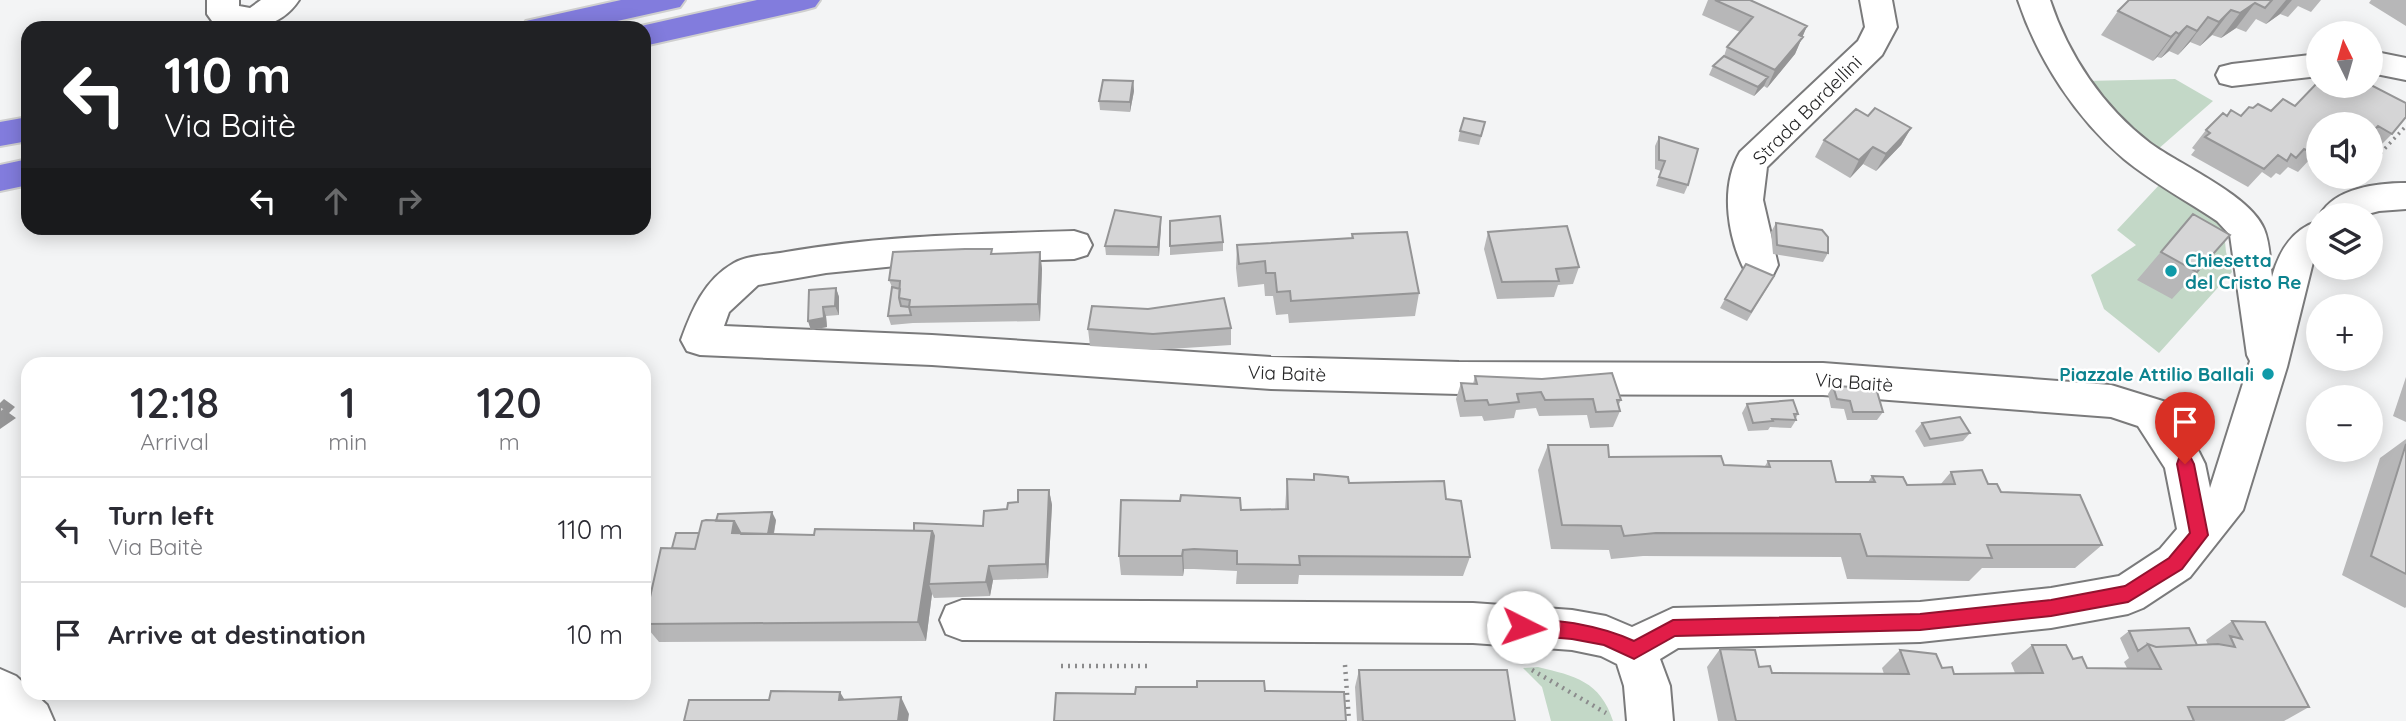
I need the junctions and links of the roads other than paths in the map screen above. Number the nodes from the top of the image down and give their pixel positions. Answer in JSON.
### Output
{"nodes":[{"id":1,"x":223,"y":0,"type":"edge"},
{"id":2,"x":283,"y":0,"type":"edge"},
{"id":3,"x":669,"y":0,"type":"edge"},
{"id":4,"x":804,"y":0,"type":"edge"},
{"id":5,"x":1876,"y":0,"type":"edge"},
{"id":6,"x":2034,"y":0,"type":"edge"},
{"id":7,"x":570,"y":21,"type":"edge"},
{"id":8,"x":651,"y":33,"type":"edge"},
{"id":9,"x":2384,"y":65,"type":"edge"},
{"id":10,"x":2306,"y":66,"type":"edge"},
{"id":11,"x":2406,"y":69,"type":"edge"},
{"id":12,"x":2232,"y":75,"type":"dead end"},
{"id":13,"x":21,"y":130,"type":"edge"},
{"id":14,"x":0,"y":134,"type":"edge"},
{"id":15,"x":21,"y":174,"type":"edge"},
{"id":16,"x":0,"y":178,"type":"edge"},
{"id":17,"x":2406,"y":196,"type":"edge"},
{"id":18,"x":2363,"y":203,"type":"edge"},
{"id":19,"x":1073,"y":245,"type":"dead end"},
{"id":20,"x":2306,"y":246,"type":"edge"},
{"id":21,"x":1760,"y":265,"type":"dead end"},
{"id":22,"x":2268,"y":367,"type":"junction"},
{"id":23,"x":2199,"y":535,"type":"junction"},
{"id":24,"x":962,"y":620,"type":"dead end"},
{"id":25,"x":1634,"y":650,"type":"junction"},
{"id":26,"x":0,"y":691,"type":"edge"},
{"id":27,"x":1650,"y":720,"type":"edge"},
{"id":28,"x":31,"y":721,"type":"edge"}],
"edges":[{"from":1,"to":2,"type":"street"},
{"from":3,"to":7,"type":"highway"},
{"from":4,"to":8,"type":"highway"},
{"from":5,"to":21,"type":"street","name":"Strada Bardellini"},
{"from":6,"to":22,"type":"street"},
{"from":9,"to":11,"type":"street"},
{"from":10,"to":12,"type":"street"},
{"from":13,"to":14,"type":"highway"},
{"from":15,"to":16,"type":"highway"},
{"from":17,"to":18,"type":"street"},
{"from":19,"to":23,"type":"street","name":"Via Baitè"},
{"from":20,"to":22,"type":"street"},
{"from":22,"to":23,"type":"street"},
{"from":23,"to":25,"type":"street"},
{"from":24,"to":25,"type":"street"},
{"from":25,"to":27,"type":"street"},
{"from":26,"to":28,"type":"street"}]}
